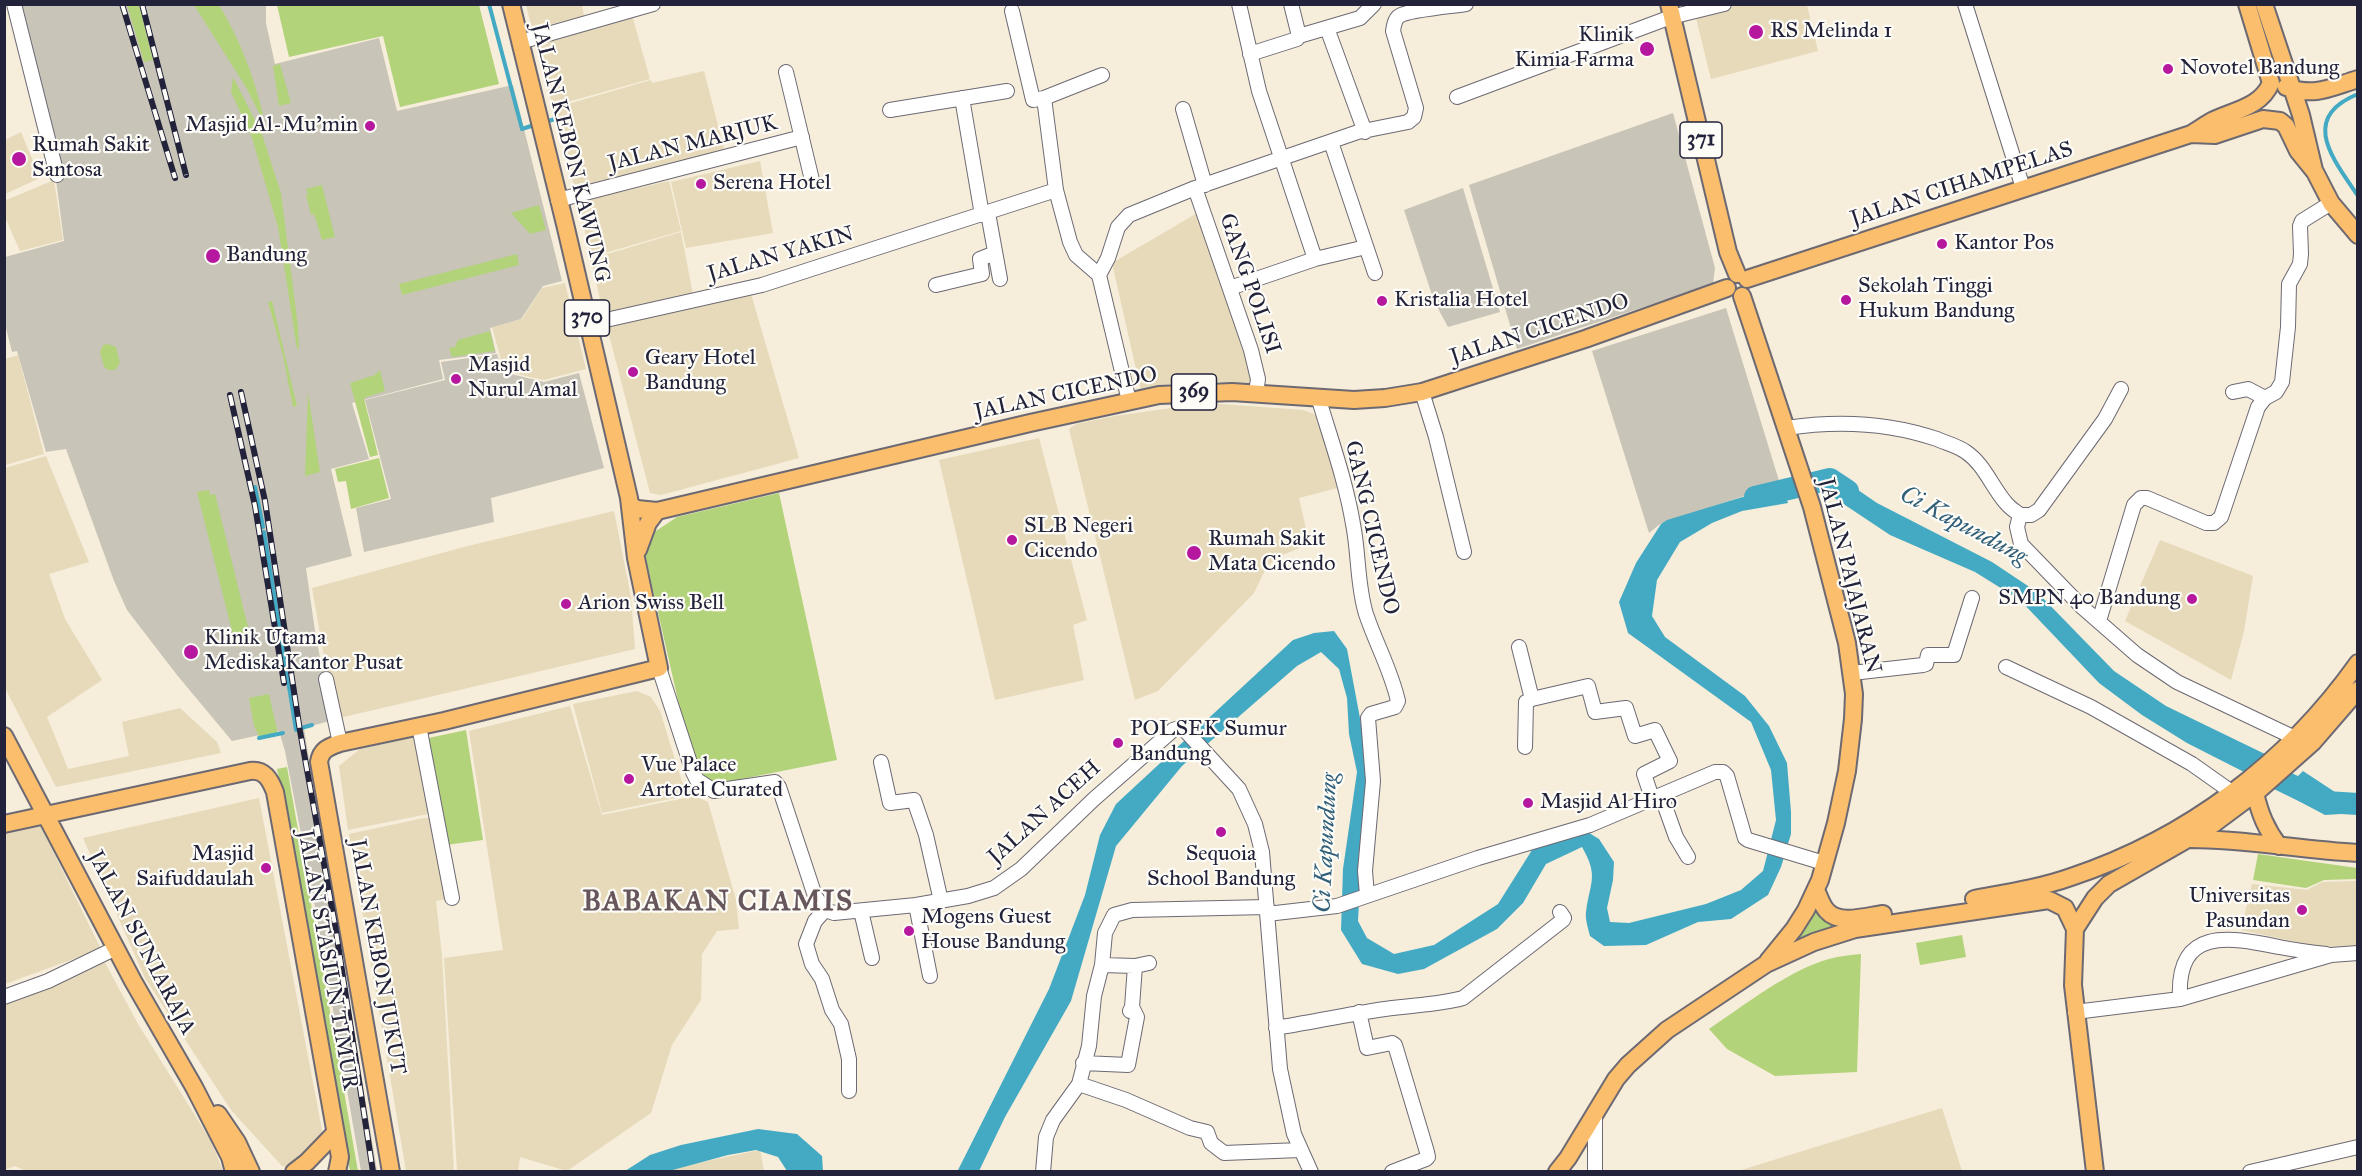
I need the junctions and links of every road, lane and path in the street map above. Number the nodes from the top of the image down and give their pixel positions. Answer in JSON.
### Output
{"nodes":[{"id":1,"x":14,"y":4,"type":"edge"},
{"id":2,"x":511,"y":4,"type":"edge"},
{"id":3,"x":653,"y":4,"type":"edge"},
{"id":4,"x":1239,"y":4,"type":"edge"},
{"id":5,"x":1291,"y":4,"type":"edge"},
{"id":6,"x":1374,"y":4,"type":"edge"},
{"id":7,"x":1466,"y":4,"type":"edge"},
{"id":8,"x":1724,"y":4,"type":"edge"},
{"id":9,"x":1965,"y":4,"type":"edge"},
{"id":10,"x":2247,"y":4,"type":"edge"},
{"id":11,"x":2264,"y":4,"type":"edge"},
{"id":12,"x":1432,"y":7,"type":"edge"},
{"id":13,"x":1012,"y":11,"type":"dead end"},
{"id":14,"x":1670,"y":11,"type":"edge"},
{"id":15,"x":1327,"y":28,"type":"junction"},
{"id":16,"x":1299,"y":36,"type":"junction"},
{"id":17,"x":520,"y":42,"type":"junction"},
{"id":18,"x":1250,"y":54,"type":"junction"},
{"id":19,"x":786,"y":72,"type":"dead end"},
{"id":20,"x":1102,"y":75,"type":"dead end"},
{"id":21,"x":2358,"y":79,"type":"edge"},
{"id":22,"x":2271,"y":83,"type":"junction"},
{"id":23,"x":2292,"y":89,"type":"junction"},
{"id":24,"x":1007,"y":91,"type":"dead end"},
{"id":25,"x":2316,"y":92,"type":"junction"},
{"id":26,"x":962,"y":98,"type":"junction"},
{"id":27,"x":1044,"y":98,"type":"junction"},
{"id":28,"x":1457,"y":98,"type":"dead end"},
{"id":29,"x":1183,"y":109,"type":"dead end"},
{"id":30,"x":890,"y":110,"type":"dead end"},
{"id":31,"x":2303,"y":122,"type":"junction"},
{"id":32,"x":1365,"y":132,"type":"junction"},
{"id":33,"x":2191,"y":135,"type":"junction"},
{"id":34,"x":802,"y":137,"type":"junction"},
{"id":35,"x":1331,"y":142,"type":"junction"},
{"id":36,"x":1281,"y":160,"type":"junction"},
{"id":37,"x":2314,"y":172,"type":"junction"},
{"id":38,"x":57,"y":175,"type":"dead end"},
{"id":39,"x":812,"y":180,"type":"dead end"},
{"id":40,"x":1200,"y":187,"type":"junction"},
{"id":41,"x":2023,"y":188,"type":"junction"},
{"id":42,"x":1056,"y":190,"type":"junction"},
{"id":43,"x":558,"y":200,"type":"junction"},
{"id":44,"x":2331,"y":203,"type":"junction"},
{"id":45,"x":985,"y":214,"type":"junction"},
{"id":46,"x":2358,"y":221,"type":"edge"},
{"id":47,"x":2358,"y":235,"type":"edge"},
{"id":48,"x":1366,"y":247,"type":"junction"},
{"id":49,"x":995,"y":254,"type":"junction"},
{"id":50,"x":1315,"y":259,"type":"junction"},
{"id":51,"x":1376,"y":273,"type":"dead end"},
{"id":52,"x":1099,"y":275,"type":"junction"},
{"id":53,"x":1742,"y":276,"type":"junction"},
{"id":54,"x":1000,"y":279,"type":"dead end"},
{"id":55,"x":936,"y":285,"type":"dead end"},
{"id":56,"x":1230,"y":288,"type":"junction"},
{"id":57,"x":1727,"y":288,"type":"junction"},
{"id":58,"x":1742,"y":296,"type":"junction"},
{"id":59,"x":588,"y":324,"type":"junction"},
{"id":60,"x":2121,"y":389,"type":"dead end"},
{"id":61,"x":1422,"y":392,"type":"junction"},
{"id":62,"x":2233,"y":392,"type":"dead end"},
{"id":63,"x":1256,"y":393,"type":"junction"},
{"id":64,"x":2266,"y":397,"type":"junction"},
{"id":65,"x":1319,"y":400,"type":"junction"},
{"id":66,"x":1129,"y":401,"type":"junction"},
{"id":67,"x":1786,"y":428,"type":"junction"},
{"id":68,"x":630,"y":504,"type":"junction"},
{"id":69,"x":657,"y":512,"type":"junction"},
{"id":70,"x":2020,"y":515,"type":"junction"},
{"id":71,"x":1464,"y":552,"type":"dead end"},
{"id":72,"x":636,"y":558,"type":"junction"},
{"id":73,"x":1972,"y":598,"type":"dead end"},
{"id":74,"x":2099,"y":621,"type":"junction"},
{"id":75,"x":1519,"y":648,"type":"dead end"},
{"id":76,"x":2358,"y":663,"type":"edge"},
{"id":77,"x":2006,"y":667,"type":"dead end"},
{"id":78,"x":659,"y":668,"type":"junction"},
{"id":79,"x":1852,"y":673,"type":"junction"},
{"id":80,"x":326,"y":679,"type":"dead end"},
{"id":81,"x":2358,"y":690,"type":"edge"},
{"id":82,"x":1532,"y":699,"type":"junction"},
{"id":83,"x":420,"y":731,"type":"junction"},
{"id":84,"x":4,"y":736,"type":"edge"},
{"id":85,"x":340,"y":743,"type":"junction"},
{"id":86,"x":1525,"y":747,"type":"dead end"},
{"id":87,"x":2292,"y":748,"type":"junction"},
{"id":88,"x":881,"y":762,"type":"dead end"},
{"id":89,"x":2249,"y":790,"type":"junction"},
{"id":90,"x":1656,"y":797,"type":"junction"},
{"id":91,"x":47,"y":815,"type":"junction"},
{"id":92,"x":4,"y":824,"type":"edge"},
{"id":93,"x":2189,"y":839,"type":"junction"},
{"id":94,"x":2279,"y":846,"type":"junction"},
{"id":95,"x":2148,"y":853,"type":"junction"},
{"id":96,"x":2358,"y":853,"type":"edge"},
{"id":97,"x":1688,"y":857,"type":"dead end"},
{"id":98,"x":1824,"y":863,"type":"junction"},
{"id":99,"x":1816,"y":890,"type":"junction"},
{"id":100,"x":1366,"y":896,"type":"junction"},
{"id":101,"x":452,"y":898,"type":"dead end"},
{"id":102,"x":941,"y":901,"type":"junction"},
{"id":103,"x":916,"y":905,"type":"junction"},
{"id":104,"x":825,"y":910,"type":"junction"},
{"id":105,"x":861,"y":910,"type":"junction"},
{"id":106,"x":1267,"y":911,"type":"junction"},
{"id":107,"x":1560,"y":912,"type":"dead end"},
{"id":108,"x":2074,"y":929,"type":"junction"},
{"id":109,"x":116,"y":948,"type":"junction"},
{"id":110,"x":2358,"y":953,"type":"edge"},
{"id":111,"x":2331,"y":955,"type":"junction"},
{"id":112,"x":872,"y":958,"type":"dead end"},
{"id":113,"x":1766,"y":964,"type":"junction"},
{"id":114,"x":1102,"y":965,"type":"junction"},
{"id":115,"x":930,"y":976,"type":"dead end"},
{"id":116,"x":4,"y":997,"type":"edge"},
{"id":117,"x":2180,"y":999,"type":"junction"},
{"id":118,"x":1359,"y":1012,"type":"junction"},
{"id":119,"x":2075,"y":1012,"type":"junction"},
{"id":120,"x":1276,"y":1028,"type":"junction"},
{"id":121,"x":1083,"y":1063,"type":"junction"},
{"id":122,"x":1078,"y":1084,"type":"junction"},
{"id":123,"x":849,"y":1091,"type":"dead end"},
{"id":124,"x":1595,"y":1117,"type":"junction"},
{"id":125,"x":335,"y":1133,"type":"junction"},
{"id":126,"x":2358,"y":1147,"type":"edge"},
{"id":127,"x":1300,"y":1150,"type":"junction"},
{"id":128,"x":249,"y":1170,"type":"edge"},
{"id":129,"x":1306,"y":1170,"type":"edge"},
{"id":130,"x":294,"y":1172,"type":"edge"},
{"id":131,"x":337,"y":1172,"type":"edge"},
{"id":132,"x":391,"y":1172,"type":"edge"},
{"id":133,"x":1043,"y":1172,"type":"edge"},
{"id":134,"x":1392,"y":1172,"type":"edge"},
{"id":135,"x":1557,"y":1172,"type":"edge"},
{"id":136,"x":1595,"y":1172,"type":"edge"},
{"id":137,"x":2095,"y":1172,"type":"edge"},
{"id":138,"x":2250,"y":1172,"type":"edge"}],
"edges":[{"from":1,"to":38,"type":"street"},
{"from":2,"to":17,"type":"main road","name":"JALAN KEBON KAWUNG","number":"370"},
{"from":3,"to":17,"type":"street"},
{"from":4,"to":18,"type":"street"},
{"from":5,"to":16,"type":"street"},
{"from":6,"to":15,"type":"street"},
{"from":7,"to":12,"type":"street"},
{"from":8,"to":14,"type":"street"},
{"from":9,"to":41,"type":"street"},
{"from":10,"to":22,"type":"main road"},
{"from":11,"to":23,"type":"main road"},
{"from":12,"to":32,"type":"street"},
{"from":13,"to":27,"type":"street"},
{"from":14,"to":28,"type":"street"},
{"from":14,"to":53,"type":"main road","number":"371"},
{"from":15,"to":16,"type":"street"},
{"from":15,"to":32,"type":"street"},
{"from":16,"to":18,"type":"street"},
{"from":17,"to":43,"type":"main road","name":"JALAN KEBON KAWUNG","number":"370"},
{"from":18,"to":36,"type":"street"},
{"from":19,"to":34,"type":"street"},
{"from":20,"to":27,"type":"street"},
{"from":21,"to":25,"type":"main road"},
{"from":22,"to":23,"type":"main road"},
{"from":22,"to":33,"type":"main road","name":"JALAN CIHAMPELAS"},
{"from":23,"to":25,"type":"main road"},
{"from":23,"to":31,"type":"main road"},
{"from":24,"to":26,"type":"street"},
{"from":25,"to":31,"type":"main road"},
{"from":26,"to":30,"type":"street"},
{"from":26,"to":45,"type":"street"},
{"from":27,"to":42,"type":"street"},
{"from":29,"to":40,"type":"street","name":"GANG POLISI"},
{"from":31,"to":37,"type":"main road"},
{"from":32,"to":35,"type":"street"},
{"from":33,"to":37,"type":"main road","name":"JALAN CIHAMPELAS"},
{"from":33,"to":41,"type":"main road","name":"JALAN CIHAMPELAS"},
{"from":34,"to":39,"type":"street"},
{"from":34,"to":43,"type":"street","name":"JALAN MARJUK"},
{"from":35,"to":36,"type":"street"},
{"from":35,"to":48,"type":"street"},
{"from":36,"to":40,"type":"street"},
{"from":36,"to":50,"type":"street"},
{"from":37,"to":44,"type":"main road"},
{"from":40,"to":52,"type":"street"},
{"from":40,"to":56,"type":"street","name":"GANG POLISI"},
{"from":41,"to":53,"type":"main road","name":"JALAN CIHAMPELAS"},
{"from":42,"to":45,"type":"street","name":"JALAN YAKIN"},
{"from":42,"to":52,"type":"street"},
{"from":43,"to":59,"type":"main road","name":"JALAN KEBON KAWUNG","number":"370"},
{"from":44,"to":46,"type":"main road"},
{"from":44,"to":47,"type":"main road"},
{"from":44,"to":64,"type":"street"},
{"from":45,"to":49,"type":"street"},
{"from":45,"to":59,"type":"street","name":"JALAN YAKIN"},
{"from":48,"to":50,"type":"street"},
{"from":48,"to":51,"type":"street"},
{"from":49,"to":54,"type":"street"},
{"from":49,"to":55,"type":"street"},
{"from":50,"to":56,"type":"street"},
{"from":52,"to":66,"type":"street"},
{"from":53,"to":57,"type":"main road"},
{"from":53,"to":58,"type":"main road"},
{"from":56,"to":63,"type":"street","name":"GANG POLISI"},
{"from":57,"to":58,"type":"main road"},
{"from":57,"to":61,"type":"main road","name":"JALAN CICENDO","number":"369"},
{"from":58,"to":67,"type":"main road","name":"JALAN PAJAJARAN"},
{"from":59,"to":68,"type":"main road","name":"JALAN KEBON KAWUNG","number":"370"},
{"from":60,"to":70,"type":"street"},
{"from":61,"to":65,"type":"main road","name":"JALAN CICENDO","number":"369"},
{"from":61,"to":71,"type":"street"},
{"from":62,"to":64,"type":"street"},
{"from":63,"to":65,"type":"main road","name":"JALAN CICENDO","number":"369"},
{"from":63,"to":66,"type":"main road","name":"JALAN CICENDO","number":"369"},
{"from":64,"to":74,"type":"street"},
{"from":65,"to":100,"type":"street","name":"GANG CICENDO"},
{"from":66,"to":69,"type":"main road","name":"JALAN CICENDO","number":"369"},
{"from":67,"to":70,"type":"street"},
{"from":67,"to":79,"type":"main road","name":"JALAN PAJAJARAN"},
{"from":68,"to":69,"type":"main road","name":"JALAN CICENDO","number":"369"},
{"from":68,"to":72,"type":"main road","name":"JALAN KEBON KAWUNG"},
{"from":69,"to":72,"type":"main road"},
{"from":70,"to":74,"type":"street"},
{"from":72,"to":78,"type":"main road"},
{"from":73,"to":79,"type":"street"},
{"from":74,"to":87,"type":"street"},
{"from":75,"to":82,"type":"street"},
{"from":76,"to":87,"type":"main road"},
{"from":77,"to":89,"type":"street"},
{"from":78,"to":83,"type":"main road"},
{"from":78,"to":104,"type":"street"},
{"from":79,"to":98,"type":"main road","name":"JALAN PAJAJARAN"},
{"from":80,"to":85,"type":"street"},
{"from":81,"to":87,"type":"main road"},
{"from":82,"to":86,"type":"street"},
{"from":82,"to":90,"type":"street"},
{"from":83,"to":85,"type":"main road"},
{"from":83,"to":101,"type":"street"},
{"from":84,"to":91,"type":"main road","name":"JALAN SUNIARAJA"},
{"from":85,"to":132,"type":"main road","name":"JALAN KEBON JUKUT"},
{"from":87,"to":89,"type":"main road"},
{"from":88,"to":102,"type":"street"},
{"from":89,"to":93,"type":"main road"},
{"from":89,"to":94,"type":"main road"},
{"from":89,"to":95,"type":"main road"},
{"from":90,"to":97,"type":"street"},
{"from":90,"to":98,"type":"street"},
{"from":90,"to":100,"type":"street"},
{"from":91,"to":92,"type":"main road"},
{"from":91,"to":109,"type":"main road","name":"JALAN SUNIARAJA"},
{"from":91,"to":125,"type":"main road","name":"JALAN STASIUN TIMUR"},
{"from":93,"to":94,"type":"main road"},
{"from":93,"to":95,"type":"main road"},
{"from":94,"to":96,"type":"main road"},
{"from":95,"to":99,"type":"main road"},
{"from":95,"to":108,"type":"main road"},
{"from":98,"to":99,"type":"main road","name":"JALAN PAJAJARAN"},
{"from":99,"to":113,"type":"main road","name":"JALAN PAJAJARAN"},
{"from":100,"to":106,"type":"street"},
{"from":102,"to":103,"type":"street","name":"JALAN ACEH"},
{"from":102,"to":106,"type":"street","name":"JALAN ACEH"},
{"from":103,"to":105,"type":"street","name":"JALAN ACEH"},
{"from":103,"to":115,"type":"street"},
{"from":104,"to":105,"type":"street","name":"JALAN ACEH"},
{"from":104,"to":123,"type":"street"},
{"from":105,"to":112,"type":"street"},
{"from":106,"to":114,"type":"street"},
{"from":106,"to":120,"type":"street","name":"JALAN ACEH"},
{"from":107,"to":118,"type":"street"},
{"from":108,"to":113,"type":"main road"},
{"from":108,"to":119,"type":"main road"},
{"from":109,"to":116,"type":"street"},
{"from":109,"to":128,"type":"main road","name":"JALAN SUNIARAJA"},
{"from":110,"to":111,"type":"street"},
{"from":111,"to":117,"type":"street"},
{"from":111,"to":117,"type":"street"},
{"from":113,"to":124,"type":"main road"},
{"from":114,"to":121,"type":"street"},
{"from":114,"to":121,"type":"street"},
{"from":117,"to":119,"type":"street"},
{"from":118,"to":120,"type":"street"},
{"from":118,"to":134,"type":"street"},
{"from":119,"to":137,"type":"main road"},
{"from":120,"to":127,"type":"street","name":"JALAN ACEH"},
{"from":121,"to":122,"type":"street"},
{"from":122,"to":127,"type":"street"},
{"from":122,"to":133,"type":"street"},
{"from":124,"to":135,"type":"main road"},
{"from":124,"to":136,"type":"street"},
{"from":125,"to":130,"type":"main road"},
{"from":125,"to":131,"type":"main road","name":"JALAN STASIUN TIMUR"},
{"from":126,"to":138,"type":"street"},
{"from":127,"to":129,"type":"street","name":"JALAN ACEH"}]}
